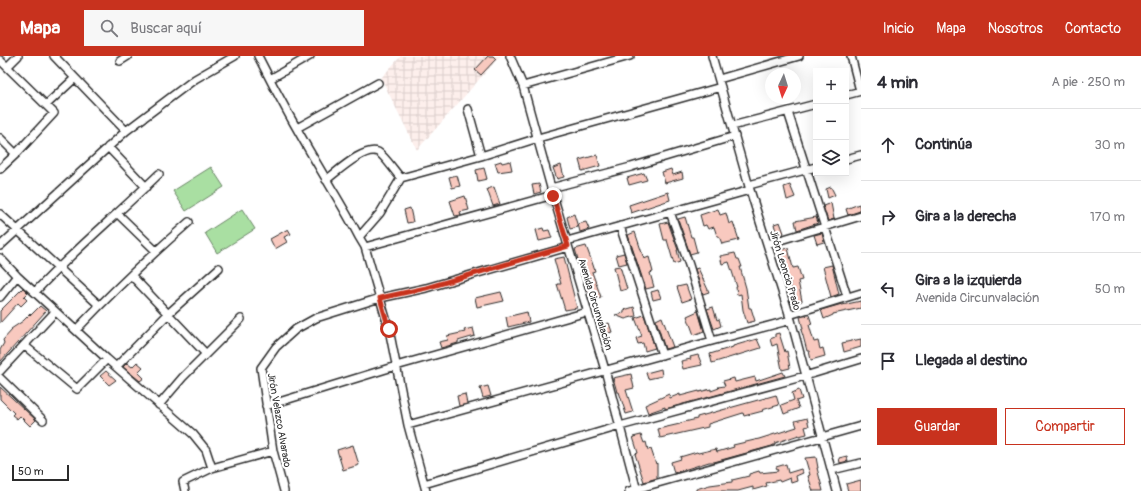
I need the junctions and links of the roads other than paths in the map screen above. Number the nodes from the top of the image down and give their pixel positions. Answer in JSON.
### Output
{"nodes":[{"id":1,"x":18,"y":56,"type":"edge"},
{"id":2,"x":54,"y":56,"type":"edge"},
{"id":3,"x":128,"y":56,"type":"edge"},
{"id":4,"x":235,"y":56,"type":"edge"},
{"id":5,"x":258,"y":56,"type":"edge"},
{"id":6,"x":310,"y":56,"type":"edge"},
{"id":7,"x":510,"y":56,"type":"edge"},
{"id":8,"x":712,"y":56,"type":"edge"},
{"id":9,"x":799,"y":56,"type":"edge"},
{"id":10,"x":851,"y":56,"type":"edge"},
{"id":11,"x":626,"y":57,"type":"edge"},
{"id":12,"x":0,"y":60,"type":"edge"},
{"id":13,"x":120,"y":61,"type":"dead end"},
{"id":14,"x":7,"y":66,"type":"junction"},
{"id":15,"x":75,"y":78,"type":"junction"},
{"id":16,"x":270,"y":79,"type":"junction"},
{"id":17,"x":719,"y":79,"type":"junction"},
{"id":18,"x":378,"y":83,"type":"dead end"},
{"id":19,"x":523,"y":86,"type":"junction"},
{"id":20,"x":721,"y":87,"type":"junction"},
{"id":21,"x":860,"y":91,"type":"edge"},
{"id":22,"x":849,"y":94,"type":"edge"},
{"id":23,"x":813,"y":105,"type":"edge"},
{"id":24,"x":46,"y":106,"type":"junction"},
{"id":25,"x":468,"y":109,"type":"dead end"},
{"id":26,"x":788,"y":112,"type":"junction"},
{"id":27,"x":732,"y":126,"type":"junction"},
{"id":28,"x":297,"y":128,"type":"junction"},
{"id":29,"x":126,"y":131,"type":"junction"},
{"id":30,"x":735,"y":136,"type":"junction"},
{"id":31,"x":0,"y":138,"type":"edge"},
{"id":32,"x":538,"y":138,"type":"junction"},
{"id":33,"x":108,"y":147,"type":"junction"},
{"id":34,"x":16,"y":154,"type":"junction"},
{"id":35,"x":861,"y":155,"type":"edge"},
{"id":36,"x":481,"y":156,"type":"junction"},
{"id":37,"x":849,"y":158,"type":"edge"},
{"id":38,"x":813,"y":168,"type":"edge"},
{"id":39,"x":0,"y":169,"type":"edge"},
{"id":40,"x":806,"y":170,"type":"junction"},
{"id":41,"x":159,"y":174,"type":"dead end"},
{"id":42,"x":401,"y":178,"type":"junction"},
{"id":43,"x":326,"y":180,"type":"junction"},
{"id":44,"x":146,"y":187,"type":"junction"},
{"id":45,"x":749,"y":187,"type":"junction"},
{"id":46,"x":551,"y":188,"type":"junction"},
{"id":47,"x":553,"y":196,"type":"junction"},
{"id":48,"x":670,"y":212,"type":"junction"},
{"id":49,"x":0,"y":214,"type":"edge"},
{"id":50,"x":118,"y":214,"type":"junction"},
{"id":51,"x":861,"y":216,"type":"edge"},
{"id":52,"x":189,"y":222,"type":"dead end"},
{"id":53,"x":620,"y":226,"type":"junction"},
{"id":54,"x":826,"y":227,"type":"junction"},
{"id":55,"x":17,"y":230,"type":"junction"},
{"id":56,"x":359,"y":237,"type":"junction"},
{"id":57,"x":567,"y":244,"type":"junction"},
{"id":58,"x":767,"y":244,"type":"junction"},
{"id":59,"x":0,"y":246,"type":"edge"},
{"id":60,"x":365,"y":247,"type":"junction"},
{"id":61,"x":156,"y":251,"type":"junction"},
{"id":62,"x":0,"y":258,"type":"edge"},
{"id":63,"x":58,"y":267,"type":"junction"},
{"id":64,"x":219,"y":268,"type":"dead end"},
{"id":65,"x":131,"y":275,"type":"junction"},
{"id":66,"x":17,"y":276,"type":"junction"},
{"id":67,"x":35,"y":292,"type":"junction"},
{"id":68,"x":861,"y":292,"type":"edge"},
{"id":69,"x":847,"y":296,"type":"junction"},
{"id":70,"x":0,"y":297,"type":"edge"},
{"id":71,"x":380,"y":298,"type":"junction"},
{"id":72,"x":99,"y":305,"type":"junction"},
{"id":73,"x":55,"y":312,"type":"junction"},
{"id":74,"x":587,"y":312,"type":"junction"},
{"id":75,"x":169,"y":313,"type":"junction"},
{"id":76,"x":790,"y":318,"type":"junction"},
{"id":77,"x":241,"y":319,"type":"dead end"},
{"id":78,"x":76,"y":330,"type":"junction"},
{"id":79,"x":712,"y":341,"type":"junction"},
{"id":80,"x":25,"y":346,"type":"junction"},
{"id":81,"x":206,"y":354,"type":"junction"},
{"id":82,"x":662,"y":356,"type":"junction"},
{"id":83,"x":107,"y":359,"type":"junction"},
{"id":84,"x":861,"y":359,"type":"edge"},
{"id":85,"x":396,"y":366,"type":"junction"},
{"id":86,"x":116,"y":367,"type":"junction"},
{"id":87,"x":605,"y":370,"type":"junction"},
{"id":88,"x":0,"y":371,"type":"edge"},
{"id":89,"x":805,"y":376,"type":"junction"},
{"id":90,"x":0,"y":378,"type":"edge"},
{"id":91,"x":159,"y":405,"type":"junction"},
{"id":92,"x":266,"y":406,"type":"junction"},
{"id":93,"x":43,"y":420,"type":"dead end"},
{"id":94,"x":408,"y":425,"type":"junction"},
{"id":95,"x":620,"y":426,"type":"junction"},
{"id":96,"x":861,"y":426,"type":"edge"},
{"id":97,"x":823,"y":437,"type":"junction"},
{"id":98,"x":274,"y":451,"type":"junction"},
{"id":99,"x":861,"y":463,"type":"edge"},
{"id":100,"x":212,"y":468,"type":"junction"},
{"id":101,"x":832,"y":470,"type":"junction"},
{"id":102,"x":425,"y":488,"type":"edge"},
{"id":103,"x":634,"y":490,"type":"edge"},
{"id":104,"x":185,"y":491,"type":"edge"},
{"id":105,"x":284,"y":491,"type":"edge"},
{"id":106,"x":837,"y":491,"type":"edge"}],
"edges":[{"from":1,"to":14,"type":"street"},
{"from":2,"to":15,"type":"street"},
{"from":3,"to":13,"type":"street"},
{"from":4,"to":29,"type":"street"},
{"from":5,"to":16,"type":"street"},
{"from":6,"to":16,"type":"street"},
{"from":7,"to":19,"type":"street","name":"Avenida Circunvalación"},
{"from":8,"to":17,"type":"street","name":"Jirón Leoncio Prado"},
{"from":9,"to":17,"type":"street"},
{"from":10,"to":21,"type":"street"},
{"from":11,"to":19,"type":"street"},
{"from":12,"to":14,"type":"street"},
{"from":14,"to":24,"type":"street"},
{"from":15,"to":24,"type":"street"},
{"from":15,"to":29,"type":"street"},
{"from":16,"to":28,"type":"street"},
{"from":17,"to":20,"type":"street","name":"Jirón Leoncio Prado"},
{"from":18,"to":28,"type":"street"},
{"from":19,"to":32,"type":"street","name":"Avenida Circunvalación"},
{"from":20,"to":27,"type":"street","name":"Jirón Leoncio Prado"},
{"from":20,"to":32,"type":"street"},
{"from":21,"to":22,"type":"street"},
{"from":23,"to":26,"type":"street"},
{"from":24,"to":34,"type":"street"},
{"from":25,"to":36,"type":"street"},
{"from":26,"to":27,"type":"street"},
{"from":26,"to":40,"type":"street"},
{"from":27,"to":30,"type":"street","name":"Jirón Leoncio Prado"},
{"from":28,"to":43,"type":"street"},
{"from":29,"to":33,"type":"street"},
{"from":30,"to":45,"type":"street","name":"Jirón Leoncio Prado"},
{"from":30,"to":46,"type":"street"},
{"from":31,"to":34,"type":"street"},
{"from":32,"to":36,"type":"street"},
{"from":32,"to":46,"type":"street","name":"Avenida Circunvalación"},
{"from":33,"to":44,"type":"street"},
{"from":33,"to":55,"type":"street"},
{"from":34,"to":39,"type":"street"},
{"from":35,"to":37,"type":"street"},
{"from":36,"to":42,"type":"street"},
{"from":38,"to":40,"type":"street"},
{"from":40,"to":45,"type":"street"},
{"from":40,"to":54,"type":"street"},
{"from":41,"to":44,"type":"street"},
{"from":42,"to":43,"type":"street"},
{"from":42,"to":56,"type":"street"},
{"from":43,"to":56,"type":"street"},
{"from":44,"to":50,"type":"street"},
{"from":45,"to":48,"type":"street"},
{"from":45,"to":58,"type":"street","name":"Jirón Leoncio Prado"},
{"from":46,"to":47,"type":"street","name":"Avenida Circunvalación"},
{"from":47,"to":57,"type":"street","name":"Avenida Circunvalación"},
{"from":47,"to":60,"type":"street"},
{"from":48,"to":53,"type":"street"},
{"from":48,"to":79,"type":"street"},
{"from":49,"to":55,"type":"street"},
{"from":50,"to":61,"type":"street"},
{"from":50,"to":63,"type":"street"},
{"from":51,"to":54,"type":"street"},
{"from":52,"to":61,"type":"street"},
{"from":53,"to":57,"type":"street"},
{"from":53,"to":82,"type":"street"},
{"from":54,"to":58,"type":"street"},
{"from":54,"to":69,"type":"street"},
{"from":55,"to":59,"type":"street"},
{"from":55,"to":63,"type":"street"},
{"from":56,"to":60,"type":"street"},
{"from":57,"to":71,"type":"street"},
{"from":57,"to":74,"type":"street","name":"Avenida Circunvalación"},
{"from":58,"to":76,"type":"street","name":"Jirón Leoncio Prado"},
{"from":60,"to":71,"type":"street"},
{"from":61,"to":65,"type":"street"},
{"from":62,"to":66,"type":"street"},
{"from":63,"to":67,"type":"street"},
{"from":63,"to":72,"type":"street"},
{"from":64,"to":75,"type":"street"},
{"from":65,"to":72,"type":"street"},
{"from":65,"to":75,"type":"street"},
{"from":66,"to":67,"type":"street"},
{"from":66,"to":70,"type":"street"},
{"from":67,"to":73,"type":"street"},
{"from":68,"to":69,"type":"street"},
{"from":69,"to":76,"type":"street"},
{"from":71,"to":85,"type":"street"},
{"from":71,"to":92,"type":"street","name":"Jirón Velazco Alvarado"},
{"from":72,"to":78,"type":"street"},
{"from":73,"to":78,"type":"street"},
{"from":73,"to":80,"type":"street"},
{"from":74,"to":85,"type":"street"},
{"from":74,"to":87,"type":"street","name":"Avenida Circunvalación"},
{"from":75,"to":81,"type":"street"},
{"from":75,"to":86,"type":"street"},
{"from":76,"to":79,"type":"street"},
{"from":76,"to":89,"type":"street","name":"Jirón Leoncio Prado"},
{"from":77,"to":81,"type":"street"},
{"from":78,"to":83,"type":"street"},
{"from":79,"to":82,"type":"street"},
{"from":80,"to":83,"type":"street"},
{"from":80,"to":88,"type":"street"},
{"from":81,"to":91,"type":"street"},
{"from":82,"to":87,"type":"street"},
{"from":83,"to":86,"type":"street"},
{"from":84,"to":89,"type":"street"},
{"from":85,"to":92,"type":"street"},
{"from":85,"to":94,"type":"street"},
{"from":86,"to":91,"type":"street"},
{"from":87,"to":94,"type":"street"},
{"from":87,"to":95,"type":"street","name":"Avenida Circunvalación"},
{"from":89,"to":95,"type":"street"},
{"from":89,"to":97,"type":"street","name":"Jirón Leoncio Prado"},
{"from":90,"to":93,"type":"street"},
{"from":91,"to":100,"type":"street"},
{"from":92,"to":98,"type":"street","name":"Jirón Velazco Alvarado"},
{"from":94,"to":102,"type":"street"},
{"from":95,"to":102,"type":"street"},
{"from":95,"to":103,"type":"street","name":"Avenida Circunvalación"},
{"from":96,"to":97,"type":"street"},
{"from":97,"to":101,"type":"street","name":"Jirón Leoncio Prado"},
{"from":97,"to":103,"type":"street"},
{"from":98,"to":100,"type":"street"},
{"from":98,"to":105,"type":"street","name":"Jirón Velazco Alvarado"},
{"from":99,"to":101,"type":"street"},
{"from":100,"to":104,"type":"street"},
{"from":101,"to":106,"type":"street","name":"Jirón Leoncio Prado"}]}
